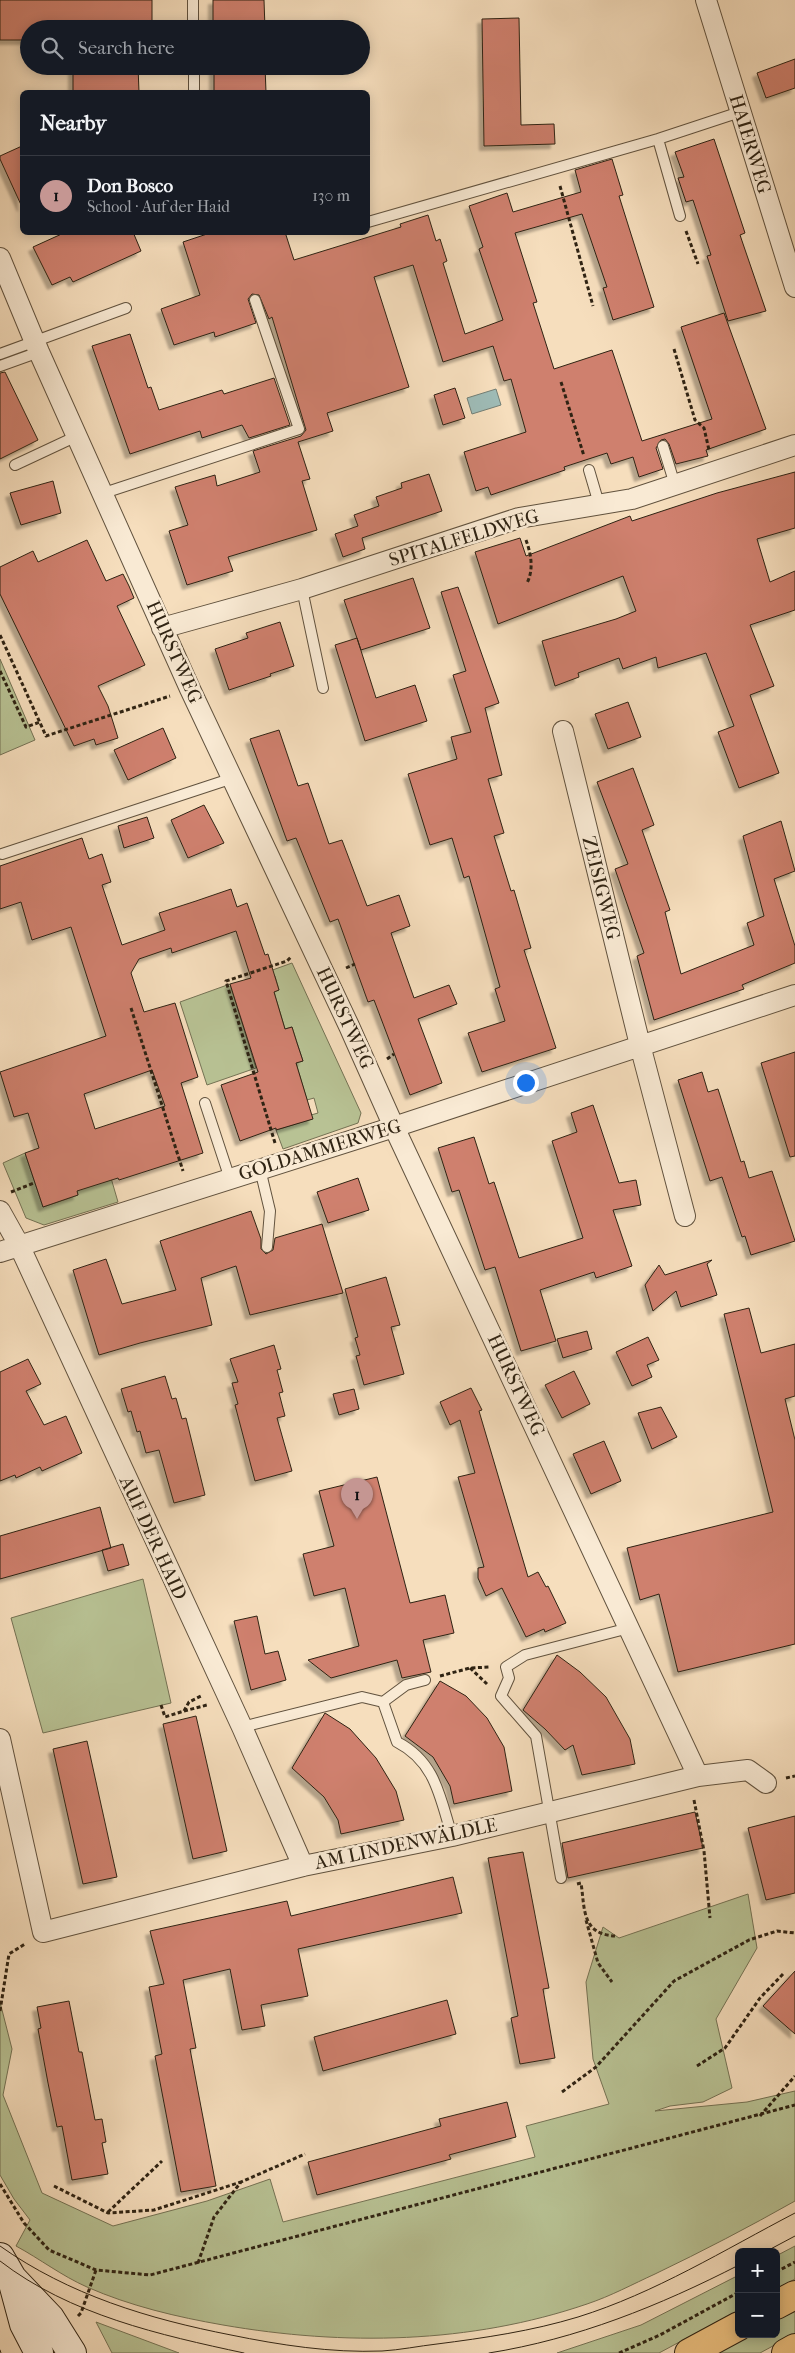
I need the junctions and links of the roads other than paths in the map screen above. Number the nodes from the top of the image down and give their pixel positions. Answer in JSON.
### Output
{"nodes":[{"id":1,"x":193,"y":0,"type":"edge"},
{"id":2,"x":706,"y":0,"type":"edge"},
{"id":3,"x":193,"y":20,"type":"edge"},
{"id":4,"x":194,"y":75,"type":"edge"},
{"id":5,"x":194,"y":90,"type":"edge"},
{"id":6,"x":740,"y":112,"type":"junction"},
{"id":7,"x":658,"y":139,"type":"junction"},
{"id":8,"x":680,"y":216,"type":"road end"},
{"id":9,"x":370,"y":221,"type":"edge"},
{"id":10,"x":0,"y":258,"type":"edge"},
{"id":11,"x":795,"y":287,"type":"edge"},
{"id":12,"x":255,"y":300,"type":"dead end"},
{"id":13,"x":126,"y":308,"type":"dead end"},
{"id":14,"x":37,"y":346,"type":"junction"},
{"id":15,"x":0,"y":354,"type":"edge"},
{"id":16,"x":0,"y":366,"type":"edge"},
{"id":17,"x":77,"y":436,"type":"junction"},
{"id":18,"x":795,"y":444,"type":"edge"},
{"id":19,"x":664,"y":446,"type":"dead end"},
{"id":20,"x":15,"y":465,"type":"dead end"},
{"id":21,"x":589,"y":470,"type":"road end"},
{"id":22,"x":674,"y":485,"type":"junction"},
{"id":23,"x":104,"y":493,"type":"junction"},
{"id":24,"x":599,"y":504,"type":"junction"},
{"id":25,"x":302,"y":589,"type":"junction"},
{"id":26,"x":162,"y":628,"type":"junction"},
{"id":27,"x":323,"y":688,"type":"dead end"},
{"id":28,"x":563,"y":731,"type":"dead end"},
{"id":29,"x":233,"y":778,"type":"junction"},
{"id":30,"x":2,"y":854,"type":"dead end"},
{"id":31,"x":795,"y":995,"type":"edge"},
{"id":32,"x":640,"y":1045,"type":"junction"},
{"id":33,"x":206,"y":1103,"type":"dead end"},
{"id":34,"x":394,"y":1127,"type":"junction"},
{"id":35,"x":260,"y":1169,"type":"junction"},
{"id":36,"x":230,"y":1179,"type":"junction"},
{"id":37,"x":4,"y":1202,"type":"edge"},
{"id":38,"x":685,"y":1216,"type":"dead end"},
{"id":39,"x":19,"y":1245,"type":"junction"},
{"id":40,"x":267,"y":1247,"type":"dead end"},
{"id":41,"x":0,"y":1252,"type":"edge"},
{"id":42,"x":630,"y":1628,"type":"junction"},
{"id":43,"x":425,"y":1680,"type":"road end"},
{"id":44,"x":383,"y":1702,"type":"junction"},
{"id":45,"x":242,"y":1727,"type":"junction"},
{"id":46,"x":0,"y":1739,"type":"edge"},
{"id":47,"x":694,"y":1777,"type":"junction"},
{"id":48,"x":766,"y":1783,"type":"dead end"},
{"id":49,"x":549,"y":1812,"type":"junction"},
{"id":50,"x":452,"y":1836,"type":"junction"},
{"id":51,"x":303,"y":1866,"type":"junction"},
{"id":52,"x":561,"y":1878,"type":"road end"},
{"id":53,"x":5,"y":2266,"type":"edge"},
{"id":54,"x":795,"y":2295,"type":"edge"},
{"id":55,"x":780,"y":2303,"type":"edge"},
{"id":56,"x":735,"y":2328,"type":"edge"},
{"id":57,"x":795,"y":2348,"type":"edge"},
{"id":58,"x":39,"y":2353,"type":"edge"},
{"id":59,"x":72,"y":2353,"type":"edge"},
{"id":60,"x":688,"y":2353,"type":"edge"},
{"id":61,"x":786,"y":2353,"type":"edge"}],
"edges":[{"from":1,"to":3,"type":"lane"},
{"from":2,"to":6,"type":"street","name":"HAIERWEG"},
{"from":4,"to":5,"type":"lane"},
{"from":6,"to":7,"type":"lane"},
{"from":6,"to":11,"type":"street","name":"HAIERWEG"},
{"from":7,"to":8,"type":"lane"},
{"from":7,"to":9,"type":"lane"},
{"from":10,"to":14,"type":"street","name":"HURSTWEG"},
{"from":12,"to":23,"type":"lane"},
{"from":13,"to":14,"type":"lane"},
{"from":14,"to":15,"type":"lane"},
{"from":14,"to":16,"type":"lane"},
{"from":14,"to":17,"type":"street","name":"HURSTWEG"},
{"from":17,"to":20,"type":"lane"},
{"from":17,"to":23,"type":"street","name":"HURSTWEG"},
{"from":18,"to":22,"type":"street","name":"SPITALFELDWEG"},
{"from":19,"to":22,"type":"lane"},
{"from":21,"to":24,"type":"lane"},
{"from":22,"to":24,"type":"street","name":"SPITALFELDWEG"},
{"from":23,"to":26,"type":"street","name":"HURSTWEG"},
{"from":24,"to":25,"type":"street","name":"SPITALFELDWEG"},
{"from":25,"to":26,"type":"street","name":"SPITALFELDWEG"},
{"from":25,"to":27,"type":"lane"},
{"from":26,"to":29,"type":"street","name":"HURSTWEG"},
{"from":28,"to":32,"type":"street","name":"ZEISIGWEG"},
{"from":29,"to":30,"type":"lane"},
{"from":29,"to":34,"type":"street","name":"HURSTWEG"},
{"from":31,"to":32,"type":"street","name":"GOLDAMMERWEG"},
{"from":32,"to":34,"type":"street","name":"GOLDAMMERWEG"},
{"from":32,"to":38,"type":"street"},
{"from":33,"to":36,"type":"lane"},
{"from":34,"to":35,"type":"street","name":"GOLDAMMERWEG"},
{"from":34,"to":42,"type":"street","name":"HURSTWEG"},
{"from":35,"to":36,"type":"street","name":"GOLDAMMERWEG"},
{"from":35,"to":40,"type":"lane"},
{"from":36,"to":39,"type":"street","name":"GOLDAMMERWEG"},
{"from":37,"to":39,"type":"street","name":"AUF DER HAID"},
{"from":39,"to":41,"type":"street","name":"GOLDAMMERWEG"},
{"from":39,"to":45,"type":"street","name":"AUF DER HAID"},
{"from":42,"to":47,"type":"street","name":"HURSTWEG"},
{"from":42,"to":49,"type":"lane"},
{"from":43,"to":44,"type":"lane"},
{"from":44,"to":45,"type":"lane"},
{"from":44,"to":50,"type":"lane"},
{"from":45,"to":51,"type":"street","name":"AUF DER HAID"},
{"from":46,"to":51,"type":"street","name":"AM LINDENWÄLDLE"},
{"from":47,"to":48,"type":"street","name":"AM LINDENWÄLDLE"},
{"from":47,"to":49,"type":"street","name":"AM LINDENWÄLDLE"},
{"from":49,"to":50,"type":"street","name":"AM LINDENWÄLDLE"},
{"from":49,"to":52,"type":"lane"},
{"from":50,"to":51,"type":"street","name":"AM LINDENWÄLDLE"},
{"from":53,"to":58,"type":"street"},
{"from":53,"to":59,"type":"street"},
{"from":54,"to":55,"type":"main road"},
{"from":56,"to":60,"type":"main road"},
{"from":57,"to":61,"type":"main road"}]}
